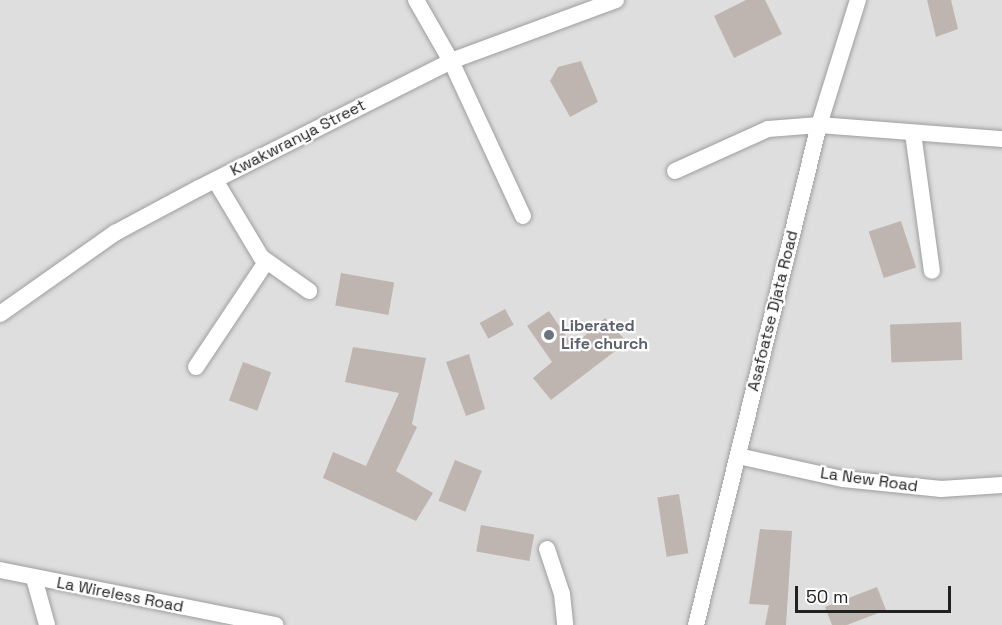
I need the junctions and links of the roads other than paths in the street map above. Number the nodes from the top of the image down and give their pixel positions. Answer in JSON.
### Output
{"nodes":[{"id":1,"x":416,"y":0,"type":"edge"},
{"id":2,"x":616,"y":0,"type":"edge"},
{"id":3,"x":858,"y":0,"type":"edge"},
{"id":4,"x":451,"y":61,"type":"junction"},
{"id":5,"x":819,"y":125,"type":"junction"},
{"id":6,"x":913,"y":133,"type":"junction"},
{"id":7,"x":1002,"y":139,"type":"edge"},
{"id":8,"x":675,"y":171,"type":"dead end"},
{"id":9,"x":215,"y":180,"type":"junction"},
{"id":10,"x":523,"y":216,"type":"dead end"},
{"id":11,"x":266,"y":262,"type":"junction"},
{"id":12,"x":932,"y":271,"type":"dead end"},
{"id":13,"x":309,"y":291,"type":"dead end"},
{"id":14,"x":0,"y":314,"type":"edge"},
{"id":15,"x":196,"y":368,"type":"dead end"},
{"id":16,"x":738,"y":456,"type":"junction"},
{"id":17,"x":1002,"y":485,"type":"edge"},
{"id":18,"x":547,"y":549,"type":"dead end"},
{"id":19,"x":0,"y":570,"type":"edge"},
{"id":20,"x":34,"y":578,"type":"junction"},
{"id":21,"x":47,"y":625,"type":"edge"},
{"id":22,"x":276,"y":625,"type":"edge"},
{"id":23,"x":565,"y":625,"type":"edge"},
{"id":24,"x":696,"y":625,"type":"edge"}],
"edges":[{"from":1,"to":4,"type":"street"},
{"from":2,"to":4,"type":"street","name":"Kwakwranya Street"},
{"from":3,"to":5,"type":"street","name":"Asafoatse Djata Road"},
{"from":4,"to":9,"type":"street","name":"Kwakwranya Street"},
{"from":4,"to":10,"type":"street"},
{"from":5,"to":6,"type":"street"},
{"from":5,"to":8,"type":"street"},
{"from":5,"to":16,"type":"street","name":"Asafoatse Djata Road"},
{"from":6,"to":7,"type":"street"},
{"from":6,"to":12,"type":"street"},
{"from":9,"to":11,"type":"street"},
{"from":9,"to":14,"type":"street","name":"Kwakwranya Street"},
{"from":11,"to":13,"type":"street"},
{"from":11,"to":15,"type":"street"},
{"from":16,"to":17,"type":"street","name":"La New Road"},
{"from":16,"to":24,"type":"street","name":"Asafoatse Djata Road"},
{"from":18,"to":23,"type":"street"},
{"from":19,"to":20,"type":"street","name":"La Wireless Road"},
{"from":20,"to":21,"type":"street"},
{"from":20,"to":22,"type":"street","name":"La Wireless Road"}]}
